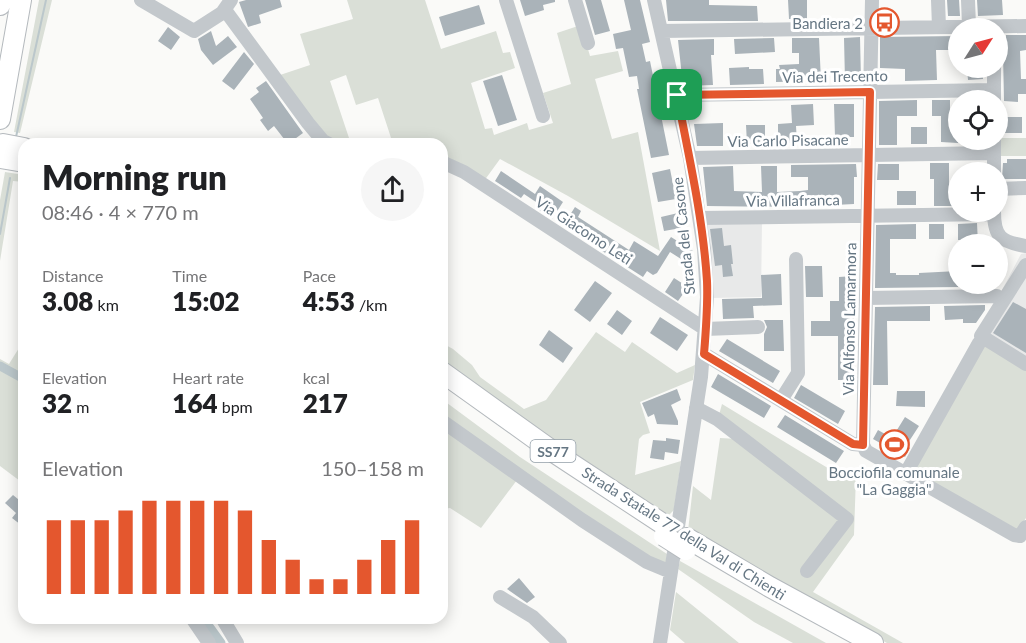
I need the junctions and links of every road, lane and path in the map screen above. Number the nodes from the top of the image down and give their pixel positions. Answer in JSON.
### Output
{"nodes":[{"id":1,"x":1,"y":0,"type":"edge"},
{"id":2,"x":21,"y":0,"type":"edge"},
{"id":3,"x":141,"y":0,"type":"edge"},
{"id":4,"x":506,"y":0,"type":"edge"},
{"id":5,"x":575,"y":0,"type":"edge"},
{"id":6,"x":654,"y":0,"type":"edge"},
{"id":7,"x":872,"y":0,"type":"edge"},
{"id":8,"x":968,"y":0,"type":"edge"},
{"id":9,"x":227,"y":3,"type":"edge"},
{"id":10,"x":938,"y":4,"type":"edge"},
{"id":11,"x":0,"y":5,"type":"edge"},
{"id":12,"x":969,"y":18,"type":"edge"},
{"id":13,"x":1026,"y":26,"type":"edge"},
{"id":14,"x":939,"y":27,"type":"junction"},
{"id":15,"x":948,"y":27,"type":"edge"},
{"id":16,"x":1008,"y":27,"type":"edge"},
{"id":17,"x":871,"y":28,"type":"junction"},
{"id":18,"x":662,"y":31,"type":"junction"},
{"id":19,"x":588,"y":43,"type":"dead end"},
{"id":20,"x":870,"y":92,"type":"junction"},
{"id":21,"x":948,"y":94,"type":"edge"},
{"id":22,"x":677,"y":95,"type":"junction"},
{"id":23,"x":543,"y":116,"type":"dead end"},
{"id":24,"x":0,"y":119,"type":"edge"},
{"id":25,"x":320,"y":138,"type":"edge"},
{"id":26,"x":18,"y":149,"type":"edge"},
{"id":27,"x":948,"y":149,"type":"edge"},
{"id":28,"x":2,"y":151,"type":"edge"},
{"id":29,"x":869,"y":155,"type":"junction"},
{"id":30,"x":690,"y":158,"type":"junction"},
{"id":31,"x":18,"y":159,"type":"edge"},
{"id":32,"x":448,"y":165,"type":"edge"},
{"id":33,"x":1026,"y":188,"type":"edge"},
{"id":34,"x":1008,"y":189,"type":"edge"},
{"id":35,"x":948,"y":214,"type":"edge"},
{"id":36,"x":868,"y":216,"type":"junction"},
{"id":37,"x":700,"y":218,"type":"junction"},
{"id":38,"x":994,"y":222,"type":"edge"},
{"id":39,"x":1026,"y":246,"type":"edge"},
{"id":40,"x":796,"y":259,"type":"dead end"},
{"id":41,"x":1026,"y":265,"type":"edge"},
{"id":42,"x":997,"y":296,"type":"dead end"},
{"id":43,"x":866,"y":298,"type":"junction"},
{"id":44,"x":758,"y":327,"type":"dead end"},
{"id":45,"x":705,"y":329,"type":"junction"},
{"id":46,"x":979,"y":344,"type":"dead end"},
{"id":47,"x":704,"y":354,"type":"junction"},
{"id":48,"x":1026,"y":364,"type":"edge"},
{"id":49,"x":448,"y":376,"type":"edge"},
{"id":50,"x":448,"y":388,"type":"edge"},
{"id":51,"x":781,"y":400,"type":"junction"},
{"id":52,"x":696,"y":408,"type":"junction"},
{"id":53,"x":448,"y":425,"type":"edge"},
{"id":54,"x":863,"y":445,"type":"junction"},
{"id":55,"x":906,"y":473,"type":"junction"},
{"id":56,"x":1026,"y":527,"type":"edge"},
{"id":57,"x":665,"y":531,"type":"junction"},
{"id":58,"x":686,"y":544,"type":"junction"},
{"id":59,"x":807,"y":571,"type":"dead end"},
{"id":60,"x":671,"y":572,"type":"junction"},
{"id":61,"x":500,"y":597,"type":"dead end"},
{"id":62,"x":196,"y":624,"type":"edge"},
{"id":63,"x":226,"y":624,"type":"edge"},
{"id":64,"x":552,"y":637,"type":"edge"},
{"id":65,"x":209,"y":643,"type":"edge"},
{"id":66,"x":237,"y":643,"type":"edge"},
{"id":67,"x":560,"y":643,"type":"edge"},
{"id":68,"x":660,"y":643,"type":"edge"},
{"id":69,"x":851,"y":643,"type":"edge"},
{"id":70,"x":873,"y":643,"type":"edge"}],
"edges":[{"from":1,"to":11,"type":"highway"},
{"from":2,"to":24,"type":"highway"},
{"from":3,"to":9,"type":"street"},
{"from":4,"to":23,"type":"street"},
{"from":5,"to":19,"type":"street"},
{"from":6,"to":18,"type":"street","name":"Strada del Casone"},
{"from":7,"to":17,"type":"street","name":"Via Alfonso Lamarmora"},
{"from":8,"to":12,"type":"street"},
{"from":9,"to":25,"type":"street"},
{"from":10,"to":14,"type":"street"},
{"from":13,"to":16,"type":"street"},
{"from":14,"to":15,"type":"street"},
{"from":14,"to":17,"type":"street"},
{"from":17,"to":18,"type":"street"},
{"from":17,"to":20,"type":"street","name":"Via Alfonso Lamarmora"},
{"from":18,"to":22,"type":"street","name":"Strada del Casone"},
{"from":20,"to":21,"type":"street","name":"Via dei Trecento"},
{"from":20,"to":22,"type":"street","name":"Via dei Trecento"},
{"from":20,"to":29,"type":"street","name":"Via Alfonso Lamarmora"},
{"from":22,"to":30,"type":"street","name":"Strada del Casone"},
{"from":26,"to":28,"type":"highway"},
{"from":27,"to":29,"type":"street","name":"Via Carlo Pisacane"},
{"from":28,"to":31,"type":"highway"},
{"from":29,"to":30,"type":"street","name":"Via Carlo Pisacane"},
{"from":29,"to":36,"type":"street","name":"Via Alfonso Lamarmora"},
{"from":30,"to":37,"type":"street","name":"Strada del Casone"},
{"from":32,"to":45,"type":"street","name":"Via Giacomo Leti"},
{"from":33,"to":34,"type":"street"},
{"from":35,"to":36,"type":"street","name":"Via Villafranca"},
{"from":36,"to":37,"type":"street","name":"Via Villafranca"},
{"from":36,"to":43,"type":"street","name":"Via Alfonso Lamarmora"},
{"from":37,"to":45,"type":"street","name":"Strada del Casone"},
{"from":38,"to":39,"type":"street"},
{"from":40,"to":51,"type":"street"},
{"from":41,"to":48,"type":"street"},
{"from":42,"to":43,"type":"street"},
{"from":43,"to":54,"type":"street","name":"Via Alfonso Lamarmora"},
{"from":44,"to":45,"type":"street"},
{"from":45,"to":47,"type":"street","name":"Strada del Casone"},
{"from":46,"to":55,"type":"street"},
{"from":47,"to":51,"type":"street"},
{"from":47,"to":52,"type":"street","name":"Strada del Casone"},
{"from":49,"to":57,"type":"highway","name":"Strada Statale 77 della Val di Chienti","number":"SS77"},
{"from":50,"to":57,"type":"highway","name":"Strada Statale 77 della Val di Chienti","number":"SS77"},
{"from":51,"to":54,"type":"street"},
{"from":52,"to":59,"type":"street"},
{"from":52,"to":60,"type":"street","name":"Strada del Casone"},
{"from":53,"to":60,"type":"street"},
{"from":54,"to":55,"type":"street"},
{"from":55,"to":56,"type":"street"},
{"from":57,"to":58,"type":"highway","name":"Strada Statale 77 della Val di Chienti","number":"SS77"},
{"from":58,"to":69,"type":"highway","name":"Strada Statale 77 della Val di Chienti","number":"SS77"},
{"from":58,"to":70,"type":"highway","name":"Strada Statale 77 della Val di Chienti","number":"SS77"},
{"from":60,"to":68,"type":"street","name":"Strada del Casone"},
{"from":61,"to":64,"type":"street"},
{"from":62,"to":65,"type":"street"},
{"from":63,"to":66,"type":"street"},
{"from":64,"to":67,"type":"street"}]}
